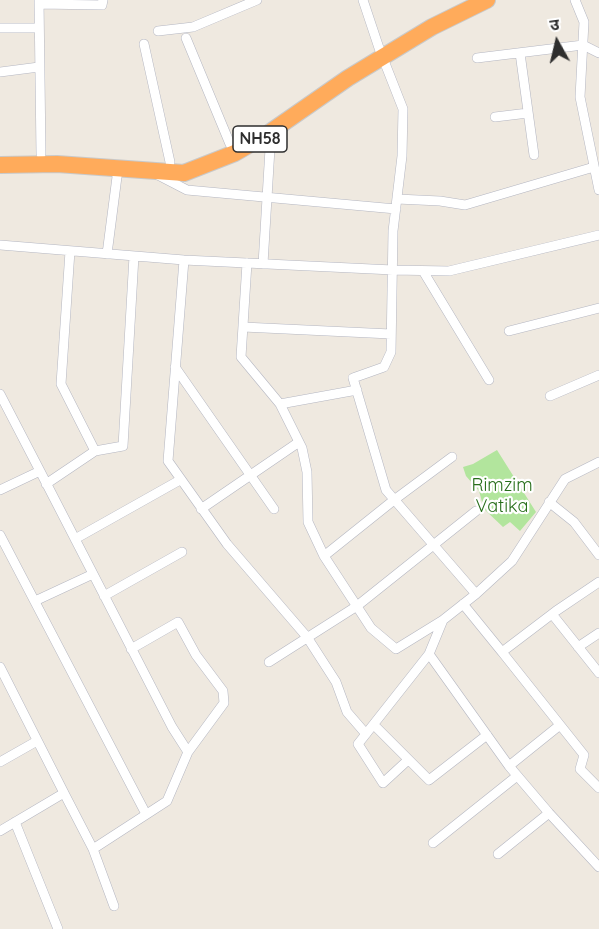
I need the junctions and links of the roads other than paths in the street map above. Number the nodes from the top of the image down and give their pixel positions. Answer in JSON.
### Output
{"nodes":[{"id":1,"x":103,"y":0,"type":"edge"},
{"id":2,"x":257,"y":0,"type":"edge"},
{"id":3,"x":363,"y":0,"type":"edge"},
{"id":4,"x":463,"y":0,"type":"edge"},
{"id":5,"x":487,"y":0,"type":"edge"},
{"id":6,"x":575,"y":0,"type":"edge"},
{"id":7,"x":39,"y":2,"type":"edge"},
{"id":8,"x":0,"y":28,"type":"edge"},
{"id":9,"x":39,"y":28,"type":"junction"},
{"id":10,"x":158,"y":31,"type":"dead end"},
{"id":11,"x":186,"y":38,"type":"dead end"},
{"id":12,"x":144,"y":44,"type":"dead end"},
{"id":13,"x":583,"y":45,"type":"junction"},
{"id":14,"x":381,"y":52,"type":"junction"},
{"id":15,"x":599,"y":52,"type":"edge"},
{"id":16,"x":520,"y":53,"type":"junction"},
{"id":17,"x":477,"y":58,"type":"dead end"},
{"id":18,"x":39,"y":67,"type":"junction"},
{"id":19,"x":0,"y":72,"type":"edge"},
{"id":20,"x":528,"y":113,"type":"junction"},
{"id":21,"x":495,"y":117,"type":"dead end"},
{"id":22,"x":270,"y":132,"type":"junction"},
{"id":23,"x":230,"y":144,"type":"junction"},
{"id":24,"x":0,"y":154,"type":"edge"},
{"id":25,"x":41,"y":154,"type":"junction"},
{"id":26,"x":534,"y":155,"type":"dead end"},
{"id":27,"x":170,"y":162,"type":"junction"},
{"id":28,"x":0,"y":165,"type":"edge"},
{"id":29,"x":594,"y":167,"type":"junction"},
{"id":30,"x":118,"y":169,"type":"junction"},
{"id":31,"x":151,"y":171,"type":"junction"},
{"id":32,"x":599,"y":190,"type":"edge"},
{"id":33,"x":267,"y":197,"type":"junction"},
{"id":34,"x":397,"y":199,"type":"junction"},
{"id":35,"x":396,"y":209,"type":"junction"},
{"id":36,"x":599,"y":234,"type":"edge"},
{"id":37,"x":0,"y":245,"type":"edge"},
{"id":38,"x":70,"y":251,"type":"junction"},
{"id":39,"x":107,"y":254,"type":"junction"},
{"id":40,"x":134,"y":256,"type":"junction"},
{"id":41,"x":184,"y":260,"type":"junction"},
{"id":42,"x":247,"y":263,"type":"junction"},
{"id":43,"x":263,"y":264,"type":"junction"},
{"id":44,"x":393,"y":270,"type":"junction"},
{"id":45,"x":423,"y":271,"type":"junction"},
{"id":46,"x":599,"y":308,"type":"edge"},
{"id":47,"x":243,"y":327,"type":"junction"},
{"id":48,"x":509,"y":331,"type":"dead end"},
{"id":49,"x":391,"y":334,"type":"junction"},
{"id":50,"x":175,"y":367,"type":"junction"},
{"id":51,"x":599,"y":375,"type":"edge"},
{"id":52,"x":489,"y":380,"type":"dead end"},
{"id":53,"x":357,"y":390,"type":"junction"},
{"id":54,"x":0,"y":394,"type":"edge"},
{"id":55,"x":550,"y":396,"type":"dead end"},
{"id":56,"x":280,"y":404,"type":"junction"},
{"id":57,"x":299,"y":442,"type":"junction"},
{"id":58,"x":95,"y":451,"type":"junction"},
{"id":59,"x":452,"y":458,"type":"dead end"},
{"id":60,"x":599,"y":462,"type":"edge"},
{"id":61,"x":40,"y":471,"type":"junction"},
{"id":62,"x":250,"y":475,"type":"junction"},
{"id":63,"x":180,"y":480,"type":"junction"},
{"id":64,"x":46,"y":484,"type":"junction"},
{"id":65,"x":0,"y":490,"type":"edge"},
{"id":66,"x":394,"y":500,"type":"junction"},
{"id":67,"x":549,"y":502,"type":"junction"},
{"id":68,"x":201,"y":509,"type":"junction"},
{"id":69,"x":274,"y":509,"type":"dead end"},
{"id":70,"x":476,"y":511,"type":"dead end"},
{"id":71,"x":0,"y":535,"type":"edge"},
{"id":72,"x":75,"y":539,"type":"junction"},
{"id":73,"x":433,"y":546,"type":"junction"},
{"id":74,"x":182,"y":552,"type":"dead end"},
{"id":75,"x":599,"y":555,"type":"edge"},
{"id":76,"x":324,"y":556,"type":"junction"},
{"id":77,"x":93,"y":574,"type":"junction"},
{"id":78,"x":599,"y":582,"type":"edge"},
{"id":79,"x":476,"y":594,"type":"junction"},
{"id":80,"x":104,"y":596,"type":"junction"},
{"id":81,"x":35,"y":601,"type":"junction"},
{"id":82,"x":463,"y":604,"type":"junction"},
{"id":83,"x":357,"y":606,"type":"junction"},
{"id":84,"x":552,"y":614,"type":"junction"},
{"id":85,"x":178,"y":619,"type":"dead end"},
{"id":86,"x":443,"y":620,"type":"junction"},
{"id":87,"x":599,"y":633,"type":"edge"},
{"id":88,"x":307,"y":637,"type":"junction"},
{"id":89,"x":578,"y":647,"type":"junction"},
{"id":90,"x":131,"y":648,"type":"junction"},
{"id":91,"x":502,"y":652,"type":"junction"},
{"id":92,"x":429,"y":654,"type":"junction"},
{"id":93,"x":269,"y":662,"type":"dead end"},
{"id":94,"x":0,"y":667,"type":"edge"},
{"id":95,"x":599,"y":673,"type":"edge"},
{"id":96,"x":10,"y":686,"type":"junction"},
{"id":97,"x":0,"y":692,"type":"edge"},
{"id":98,"x":374,"y":725,"type":"junction"},
{"id":99,"x":560,"y":725,"type":"junction"},
{"id":100,"x":366,"y":734,"type":"junction"},
{"id":101,"x":487,"y":735,"type":"junction"},
{"id":102,"x":38,"y":741,"type":"junction"},
{"id":103,"x":188,"y":752,"type":"junction"},
{"id":104,"x":408,"y":760,"type":"junction"},
{"id":105,"x":0,"y":762,"type":"edge"},
{"id":106,"x":509,"y":766,"type":"junction"},
{"id":107,"x":517,"y":776,"type":"junction"},
{"id":108,"x":599,"y":788,"type":"edge"},
{"id":109,"x":64,"y":793,"type":"junction"},
{"id":110,"x":549,"y":813,"type":"junction"},
{"id":111,"x":146,"y":814,"type":"junction"},
{"id":112,"x":15,"y":822,"type":"junction"},
{"id":113,"x":0,"y":831,"type":"edge"},
{"id":114,"x":433,"y":843,"type":"dead end"},
{"id":115,"x":93,"y":849,"type":"junction"},
{"id":116,"x":498,"y":854,"type":"dead end"},
{"id":117,"x":599,"y":867,"type":"edge"},
{"id":118,"x":114,"y":906,"type":"dead end"},
{"id":119,"x":58,"y":929,"type":"edge"}],
"edges":[{"from":1,"to":7,"type":"street"},
{"from":2,"to":10,"type":"street"},
{"from":3,"to":14,"type":"street"},
{"from":4,"to":14,"type":"highway","number":"NH58"},
{"from":5,"to":14,"type":"highway","number":"NH58"},
{"from":6,"to":13,"type":"street"},
{"from":7,"to":9,"type":"street"},
{"from":8,"to":9,"type":"street"},
{"from":9,"to":18,"type":"street"},
{"from":11,"to":23,"type":"street"},
{"from":12,"to":27,"type":"street"},
{"from":13,"to":15,"type":"street"},
{"from":13,"to":16,"type":"street"},
{"from":13,"to":29,"type":"street"},
{"from":14,"to":22,"type":"highway","number":"NH58"},
{"from":14,"to":23,"type":"highway","number":"NH58"},
{"from":14,"to":34,"type":"street"},
{"from":16,"to":17,"type":"street"},
{"from":16,"to":20,"type":"street"},
{"from":18,"to":19,"type":"street"},
{"from":18,"to":25,"type":"street"},
{"from":20,"to":21,"type":"street"},
{"from":20,"to":26,"type":"street"},
{"from":22,"to":31,"type":"highway","number":"NH58"},
{"from":22,"to":33,"type":"street"},
{"from":23,"to":27,"type":"highway","number":"NH58"},
{"from":24,"to":25,"type":"highway","number":"NH58"},
{"from":25,"to":27,"type":"highway","number":"NH58"},
{"from":28,"to":30,"type":"highway","number":"NH58"},
{"from":29,"to":32,"type":"street"},
{"from":29,"to":34,"type":"street"},
{"from":30,"to":31,"type":"highway","number":"NH58"},
{"from":30,"to":39,"type":"street"},
{"from":31,"to":33,"type":"street"},
{"from":33,"to":35,"type":"street"},
{"from":33,"to":43,"type":"street"},
{"from":34,"to":35,"type":"street"},
{"from":35,"to":44,"type":"street"},
{"from":36,"to":45,"type":"street"},
{"from":37,"to":38,"type":"street"},
{"from":38,"to":39,"type":"street"},
{"from":38,"to":58,"type":"street"},
{"from":39,"to":40,"type":"street"},
{"from":40,"to":41,"type":"street"},
{"from":40,"to":58,"type":"street"},
{"from":41,"to":42,"type":"street"},
{"from":41,"to":50,"type":"street"},
{"from":42,"to":43,"type":"street"},
{"from":42,"to":47,"type":"street"},
{"from":43,"to":44,"type":"street"},
{"from":44,"to":45,"type":"street"},
{"from":44,"to":49,"type":"street"},
{"from":45,"to":52,"type":"street"},
{"from":46,"to":48,"type":"street"},
{"from":47,"to":49,"type":"street"},
{"from":47,"to":56,"type":"street"},
{"from":49,"to":53,"type":"street"},
{"from":50,"to":62,"type":"street"},
{"from":50,"to":63,"type":"street"},
{"from":51,"to":55,"type":"street"},
{"from":53,"to":56,"type":"street"},
{"from":53,"to":66,"type":"street"},
{"from":54,"to":61,"type":"street"},
{"from":56,"to":57,"type":"street"},
{"from":57,"to":62,"type":"street"},
{"from":57,"to":76,"type":"street"},
{"from":58,"to":64,"type":"street"},
{"from":59,"to":66,"type":"street"},
{"from":60,"to":67,"type":"street"},
{"from":61,"to":64,"type":"street"},
{"from":61,"to":65,"type":"street"},
{"from":62,"to":68,"type":"street"},
{"from":62,"to":69,"type":"street"},
{"from":63,"to":68,"type":"street"},
{"from":63,"to":72,"type":"street"},
{"from":64,"to":72,"type":"street"},
{"from":66,"to":73,"type":"street"},
{"from":66,"to":76,"type":"street"},
{"from":67,"to":75,"type":"street"},
{"from":67,"to":79,"type":"street"},
{"from":68,"to":88,"type":"street"},
{"from":70,"to":73,"type":"street"},
{"from":71,"to":81,"type":"street"},
{"from":72,"to":77,"type":"street"},
{"from":73,"to":79,"type":"street"},
{"from":73,"to":83,"type":"street"},
{"from":74,"to":80,"type":"street"},
{"from":76,"to":83,"type":"street"},
{"from":77,"to":80,"type":"street"},
{"from":77,"to":81,"type":"street"},
{"from":78,"to":84,"type":"street"},
{"from":79,"to":82,"type":"street"},
{"from":80,"to":90,"type":"street"},
{"from":81,"to":111,"type":"street"},
{"from":82,"to":86,"type":"street"},
{"from":82,"to":91,"type":"street"},
{"from":83,"to":86,"type":"street"},
{"from":83,"to":88,"type":"street"},
{"from":84,"to":89,"type":"street"},
{"from":84,"to":91,"type":"street"},
{"from":85,"to":90,"type":"street"},
{"from":86,"to":92,"type":"street"},
{"from":87,"to":89,"type":"street"},
{"from":88,"to":93,"type":"street"},
{"from":88,"to":100,"type":"street"},
{"from":89,"to":95,"type":"street"},
{"from":90,"to":103,"type":"street"},
{"from":90,"to":103,"type":"street"},
{"from":91,"to":99,"type":"street"},
{"from":92,"to":98,"type":"street"},
{"from":92,"to":101,"type":"street"},
{"from":94,"to":96,"type":"street"},
{"from":96,"to":97,"type":"street"},
{"from":96,"to":102,"type":"street"},
{"from":98,"to":100,"type":"street"},
{"from":98,"to":104,"type":"street"},
{"from":99,"to":106,"type":"street"},
{"from":99,"to":108,"type":"street"},
{"from":100,"to":104,"type":"street"},
{"from":101,"to":104,"type":"street"},
{"from":101,"to":106,"type":"street"},
{"from":102,"to":105,"type":"street"},
{"from":102,"to":109,"type":"street"},
{"from":103,"to":111,"type":"street"},
{"from":106,"to":107,"type":"street"},
{"from":107,"to":110,"type":"street"},
{"from":107,"to":114,"type":"street"},
{"from":109,"to":112,"type":"street"},
{"from":109,"to":115,"type":"street"},
{"from":110,"to":116,"type":"street"},
{"from":110,"to":117,"type":"street"},
{"from":111,"to":115,"type":"street"},
{"from":112,"to":113,"type":"street"},
{"from":112,"to":119,"type":"street"},
{"from":115,"to":118,"type":"street"}]}
